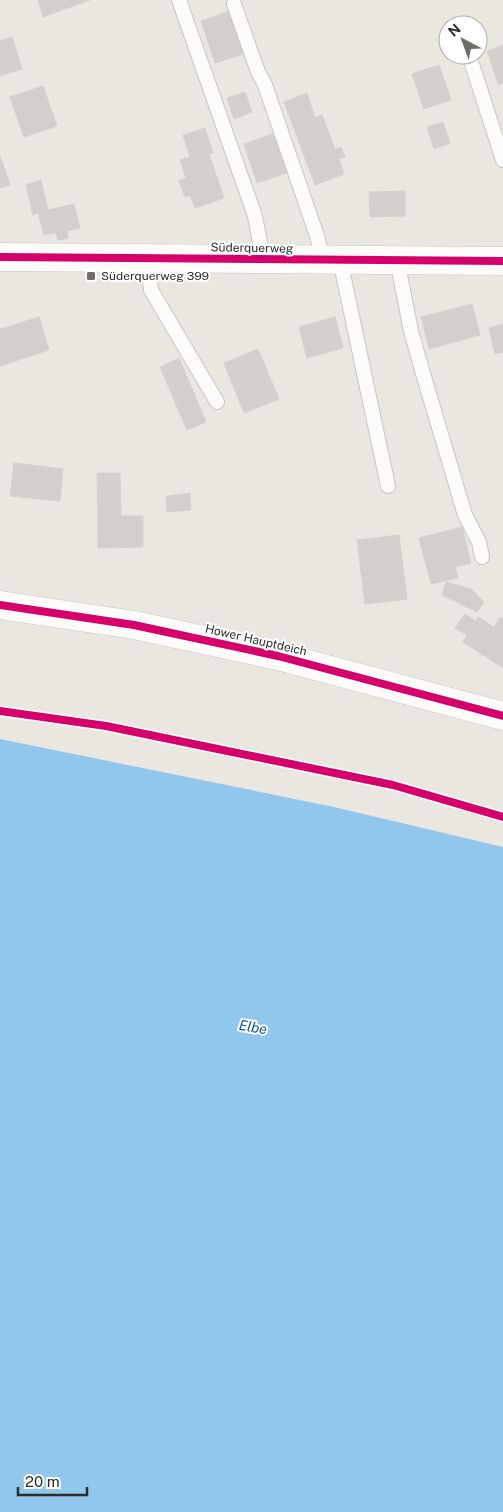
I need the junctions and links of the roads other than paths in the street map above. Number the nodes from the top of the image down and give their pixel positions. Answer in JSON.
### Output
{"nodes":[{"id":1,"x":179,"y":0,"type":"edge"},
{"id":2,"x":234,"y":4,"type":"dead end"},
{"id":3,"x":472,"y":65,"type":"edge"},
{"id":4,"x":503,"y":160,"type":"edge"},
{"id":5,"x":0,"y":256,"type":"edge"},
{"id":6,"x":147,"y":258,"type":"junction"},
{"id":7,"x":263,"y":259,"type":"junction"},
{"id":8,"x":331,"y":260,"type":"junction"},
{"id":9,"x":397,"y":260,"type":"junction"},
{"id":10,"x":503,"y":261,"type":"edge"},
{"id":11,"x":218,"y":402,"type":"dead end"},
{"id":12,"x":388,"y":486,"type":"dead end"},
{"id":13,"x":482,"y":557,"type":"dead end"},
{"id":14,"x":0,"y":605,"type":"edge"},
{"id":15,"x":503,"y":716,"type":"edge"}],
"edges":[{"from":1,"to":7,"type":"lane"},
{"from":2,"to":8,"type":"lane"},
{"from":3,"to":4,"type":"lane"},
{"from":5,"to":6,"type":"street","name":"Süderquerweg"},
{"from":6,"to":7,"type":"street","name":"Süderquerweg"},
{"from":6,"to":11,"type":"lane"},
{"from":7,"to":8,"type":"street","name":"Süderquerweg"},
{"from":8,"to":9,"type":"street","name":"Süderquerweg"},
{"from":8,"to":12,"type":"lane"},
{"from":9,"to":10,"type":"street","name":"Süderquerweg"},
{"from":9,"to":13,"type":"lane"},
{"from":14,"to":15,"type":"street","name":"Hower Hauptdeich"}]}
